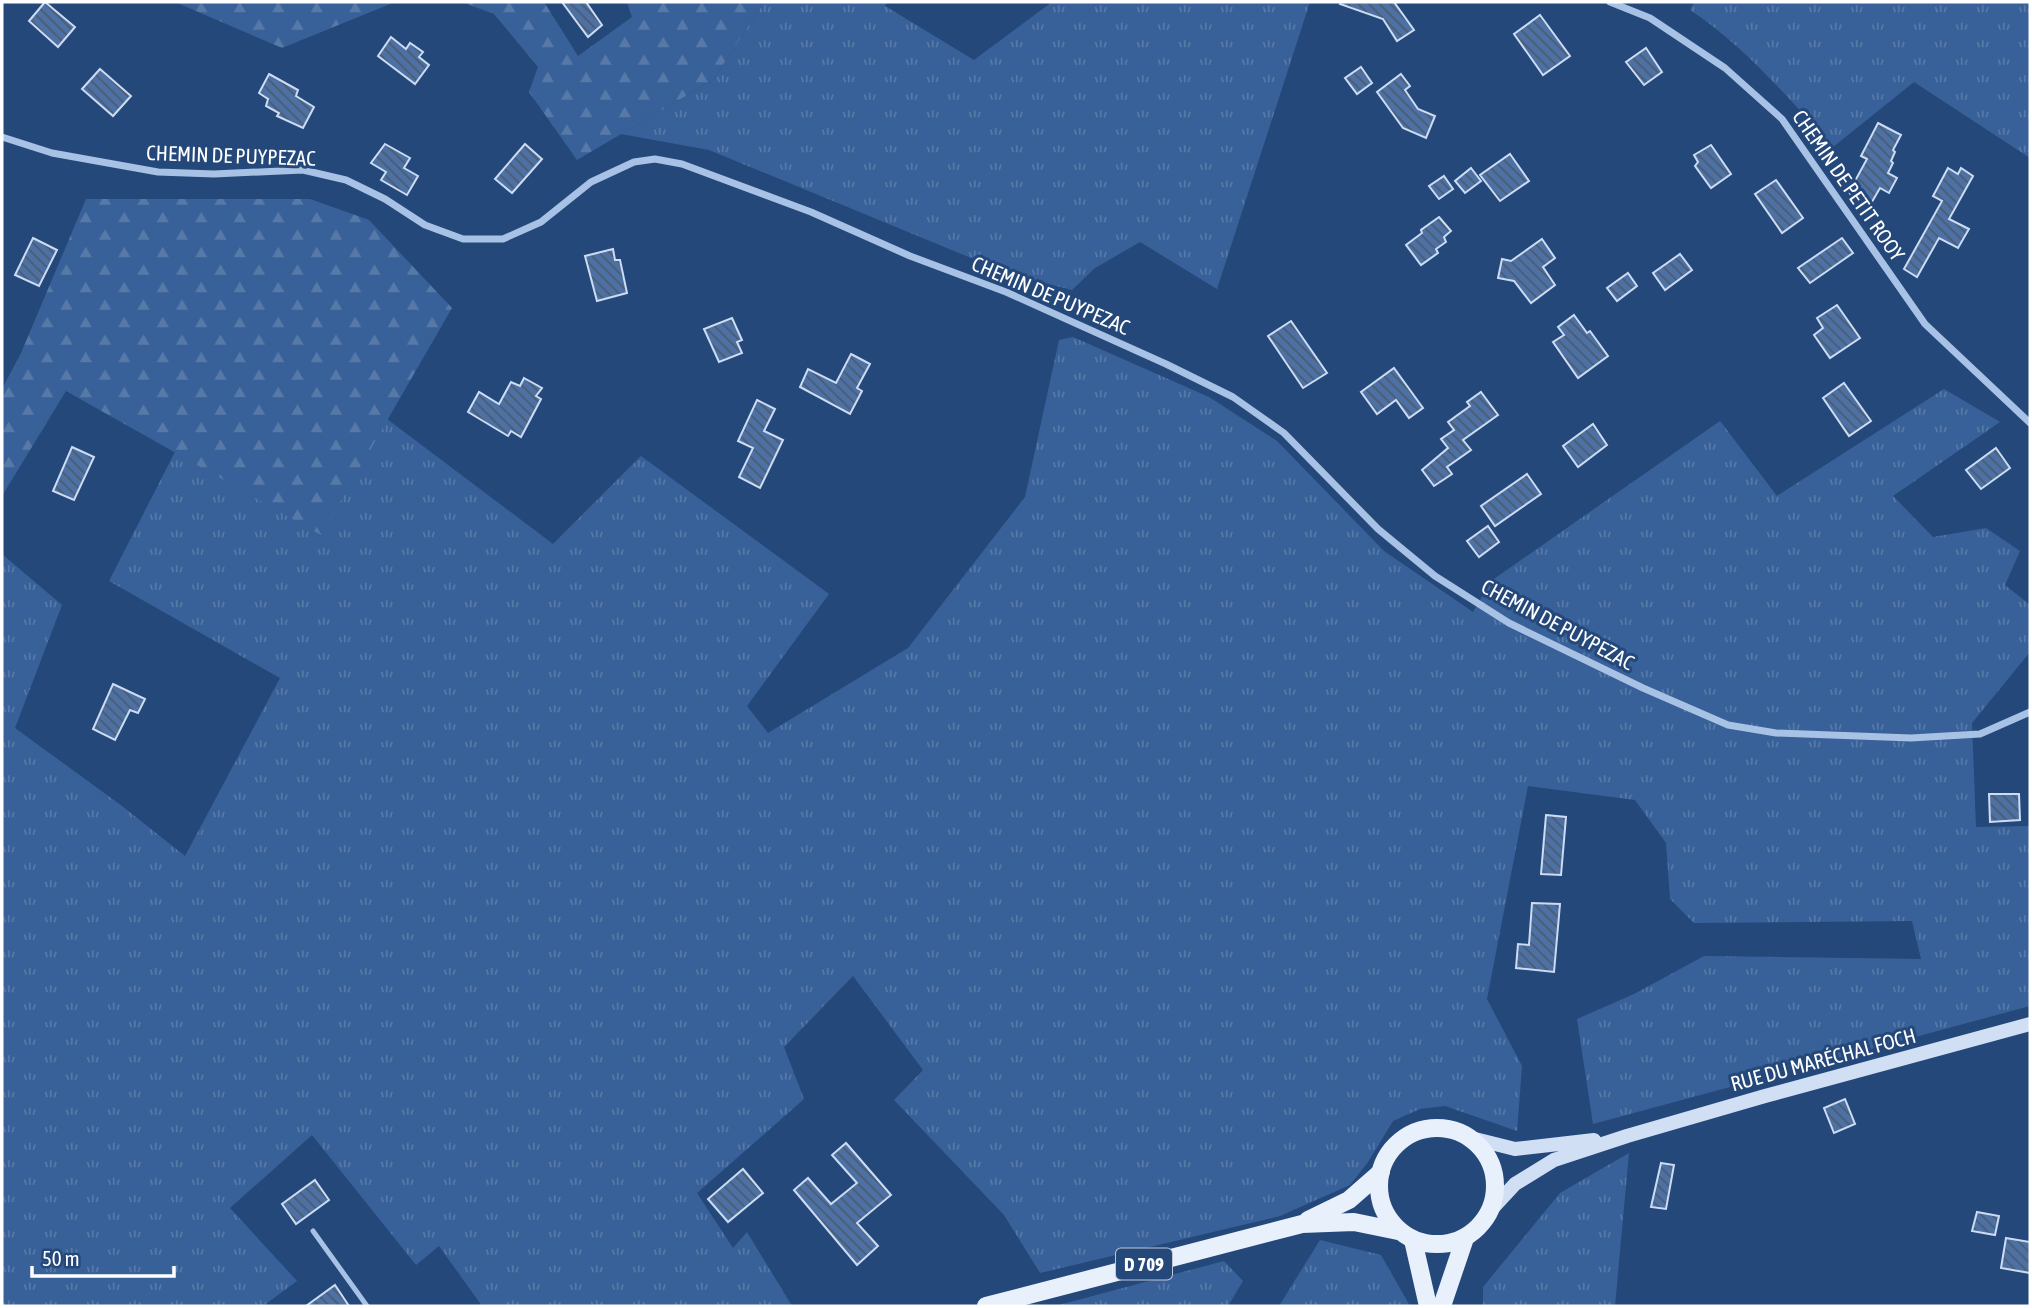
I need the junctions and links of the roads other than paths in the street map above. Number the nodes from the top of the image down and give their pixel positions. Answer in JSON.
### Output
{"nodes":[{"id":1,"x":1610,"y":2,"type":"edge"},
{"id":2,"x":2,"y":137,"type":"edge"},
{"id":3,"x":2030,"y":423,"type":"edge"},
{"id":4,"x":2030,"y":712,"type":"edge"},
{"id":5,"x":2030,"y":1024,"type":"edge"},
{"id":6,"x":1627,"y":1136,"type":"junction"},
{"id":7,"x":1471,"y":1138,"type":"junction"},
{"id":8,"x":1381,"y":1172,"type":"junction"},
{"id":9,"x":1490,"y":1211,"type":"junction"},
{"id":10,"x":1302,"y":1224,"type":"junction"},
{"id":11,"x":313,"y":1231,"type":"dead end"},
{"id":12,"x":1406,"y":1236,"type":"junction"},
{"id":13,"x":1465,"y":1238,"type":"junction"},
{"id":14,"x":367,"y":1306,"type":"edge"},
{"id":15,"x":986,"y":1306,"type":"edge"},
{"id":16,"x":1428,"y":1306,"type":"edge"},
{"id":17,"x":1442,"y":1306,"type":"edge"}],
"edges":[{"from":1,"to":3,"type":"street","name":"CHEMIN DE PETIT ROOY"},
{"from":2,"to":4,"type":"street","name":"CHEMIN DE PUYPEZAC"},
{"from":5,"to":6,"type":"main road","name":"RUE DU MARÉCHAL FOCH"},
{"from":6,"to":7,"type":"main road","name":"RUE DU MARÉCHAL FOCH"},
{"from":6,"to":9,"type":"main road","name":"RUE DU MARÉCHAL FOCH"},
{"from":7,"to":8,"type":"main road"},
{"from":7,"to":9,"type":"main road"},
{"from":8,"to":10,"type":"main road","number":"D 709"},
{"from":8,"to":12,"type":"main road"},
{"from":9,"to":13,"type":"main road"},
{"from":10,"to":12,"type":"main road","number":"D 709"},
{"from":10,"to":15,"type":"main road","number":"D 709"},
{"from":11,"to":14,"type":"lane"},
{"from":12,"to":13,"type":"main road"},
{"from":12,"to":16,"type":"main road"},
{"from":13,"to":17,"type":"main road"}]}
